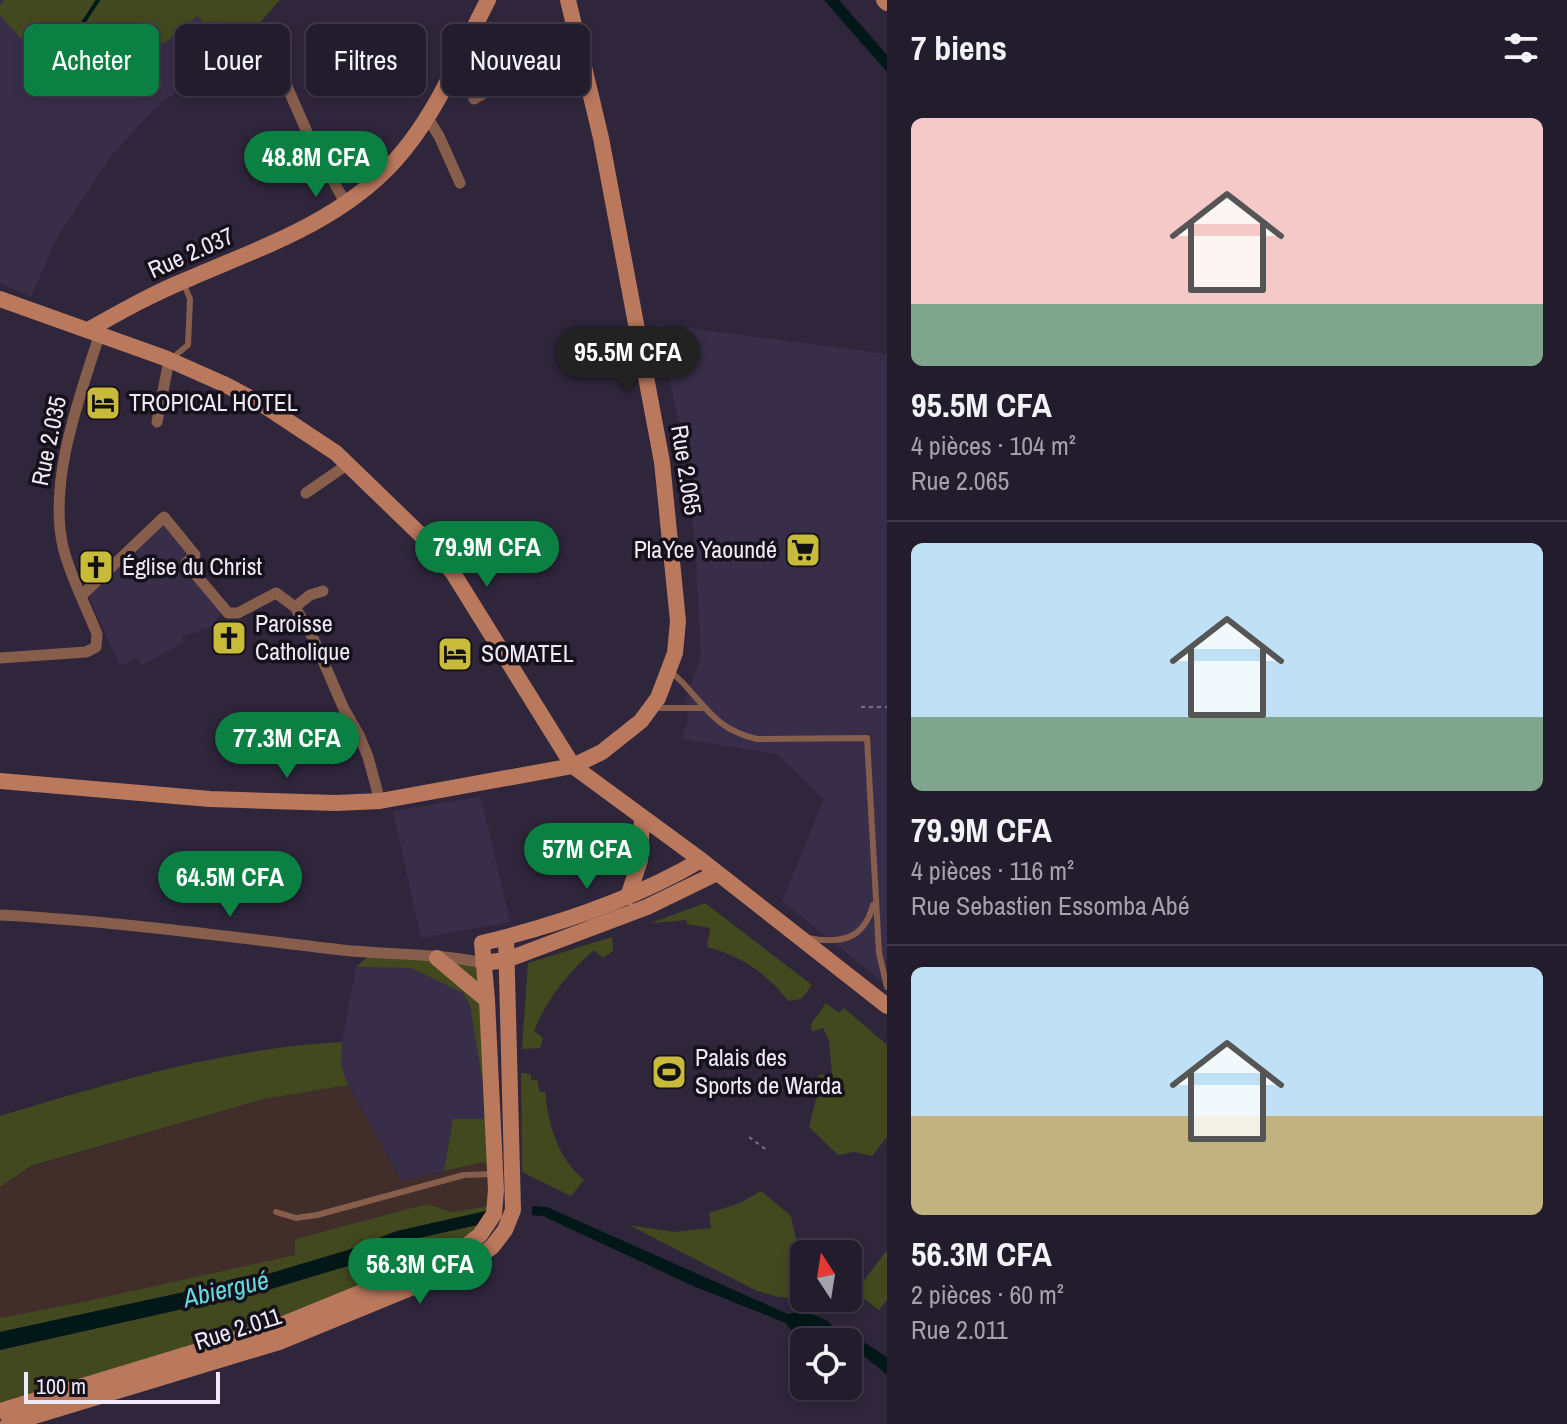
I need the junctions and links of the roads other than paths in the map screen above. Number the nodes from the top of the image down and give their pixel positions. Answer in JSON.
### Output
{"nodes":[{"id":1,"x":488,"y":0,"type":"edge"},
{"id":2,"x":568,"y":0,"type":"edge"},
{"id":3,"x":574,"y":24,"type":"edge"},
{"id":4,"x":290,"y":93,"type":"edge"},
{"id":5,"x":590,"y":93,"type":"edge"},
{"id":6,"x":479,"y":96,"type":"edge"},
{"id":7,"x":474,"y":99,"type":"dead end"},
{"id":8,"x":427,"y":117,"type":"junction"},
{"id":9,"x":460,"y":183,"type":"dead end"},
{"id":10,"x":346,"y":204,"type":"junction"},
{"id":11,"x":182,"y":281,"type":"junction"},
{"id":12,"x":0,"y":299,"type":"edge"},
{"id":13,"x":94,"y":333,"type":"junction"},
{"id":14,"x":169,"y":360,"type":"junction"},
{"id":15,"x":157,"y":422,"type":"dead end"},
{"id":16,"x":348,"y":464,"type":"junction"},
{"id":17,"x":306,"y":493,"type":"dead end"},
{"id":18,"x":323,"y":591,"type":"dead end"},
{"id":19,"x":82,"y":595,"type":"junction"},
{"id":20,"x":295,"y":607,"type":"junction"},
{"id":21,"x":0,"y":658,"type":"edge"},
{"id":22,"x":669,"y":670,"type":"junction"},
{"id":23,"x":651,"y":708,"type":"junction"},
{"id":24,"x":703,"y":708,"type":"junction"},
{"id":25,"x":573,"y":766,"type":"junction"},
{"id":26,"x":0,"y":781,"type":"edge"},
{"id":27,"x":380,"y":801,"type":"junction"},
{"id":28,"x":642,"y":818,"type":"junction"},
{"id":29,"x":701,"y":860,"type":"junction"},
{"id":30,"x":717,"y":873,"type":"junction"},
{"id":31,"x":628,"y":897,"type":"junction"},
{"id":32,"x":875,"y":898,"type":"junction"},
{"id":33,"x":0,"y":915,"type":"edge"},
{"id":34,"x":795,"y":935,"type":"junction"},
{"id":35,"x":506,"y":937,"type":"junction"},
{"id":36,"x":482,"y":943,"type":"junction"},
{"id":37,"x":530,"y":951,"type":"junction"},
{"id":38,"x":458,"y":957,"type":"junction"},
{"id":39,"x":437,"y":958,"type":"junction"},
{"id":40,"x":506,"y":960,"type":"junction"},
{"id":41,"x":483,"y":963,"type":"junction"},
{"id":42,"x":887,"y":987,"type":"edge"},
{"id":43,"x":487,"y":1000,"type":"junction"},
{"id":44,"x":507,"y":1001,"type":"junction"},
{"id":45,"x":887,"y":1006,"type":"edge"},
{"id":46,"x":495,"y":1174,"type":"junction"},
{"id":47,"x":512,"y":1175,"type":"junction"},
{"id":48,"x":276,"y":1212,"type":"dead end"},
{"id":49,"x":0,"y":1411,"type":"edge"},
{"id":50,"x":8,"y":1424,"type":"edge"}],
"edges":[{"from":1,"to":8,"type":"street","name":"Rue 2.037"},
{"from":2,"to":3,"type":"street","name":"Rue 2.065"},
{"from":4,"to":10,"type":"street"},
{"from":5,"to":22,"type":"street","name":"Rue 2.065"},
{"from":6,"to":7,"type":"street"},
{"from":8,"to":9,"type":"street"},
{"from":8,"to":10,"type":"street","name":"Rue 2.037"},
{"from":10,"to":11,"type":"street","name":"Rue 2.037"},
{"from":11,"to":13,"type":"street","name":"Rue 2.037"},
{"from":11,"to":14,"type":"lane"},
{"from":12,"to":13,"type":"street"},
{"from":13,"to":14,"type":"street"},
{"from":13,"to":19,"type":"street","name":"Rue 2.035"},
{"from":14,"to":15,"type":"street"},
{"from":14,"to":16,"type":"street"},
{"from":16,"to":17,"type":"street"},
{"from":16,"to":25,"type":"street"},
{"from":18,"to":20,"type":"street"},
{"from":19,"to":20,"type":"street"},
{"from":19,"to":21,"type":"street","name":"Rue 2.035"},
{"from":20,"to":27,"type":"street"},
{"from":22,"to":23,"type":"street","name":"Rue 2.065"},
{"from":22,"to":24,"type":"lane"},
{"from":23,"to":24,"type":"lane"},
{"from":23,"to":25,"type":"street","name":"Rue 2.065"},
{"from":24,"to":32,"type":"lane"},
{"from":25,"to":27,"type":"street","name":"Rue 2.065"},
{"from":25,"to":28,"type":"street"},
{"from":26,"to":27,"type":"street","name":"Rue 2.065"},
{"from":28,"to":29,"type":"street"},
{"from":28,"to":31,"type":"street"},
{"from":29,"to":30,"type":"street"},
{"from":29,"to":31,"type":"street"},
{"from":30,"to":34,"type":"street"},
{"from":30,"to":37,"type":"street"},
{"from":31,"to":35,"type":"street"},
{"from":32,"to":34,"type":"lane"},
{"from":32,"to":42,"type":"lane"},
{"from":33,"to":39,"type":"street"},
{"from":34,"to":45,"type":"street"},
{"from":35,"to":36,"type":"street"},
{"from":35,"to":40,"type":"street","name":"Rue 2.011"},
{"from":36,"to":38,"type":"street"},
{"from":36,"to":41,"type":"street","name":"Rue 2.011"},
{"from":37,"to":40,"type":"street"},
{"from":37,"to":44,"type":"street"},
{"from":38,"to":39,"type":"street"},
{"from":38,"to":41,"type":"street"},
{"from":39,"to":43,"type":"street"},
{"from":40,"to":41,"type":"street"},
{"from":40,"to":44,"type":"street","name":"Rue 2.011"},
{"from":41,"to":43,"type":"street","name":"Rue 2.011"},
{"from":43,"to":46,"type":"street","name":"Rue 2.011"},
{"from":44,"to":47,"type":"street","name":"Rue 2.011"},
{"from":46,"to":47,"type":"lane"},
{"from":46,"to":48,"type":"lane"},
{"from":46,"to":49,"type":"street","name":"Rue 2.011"},
{"from":47,"to":50,"type":"street","name":"Rue 2.011"}]}
